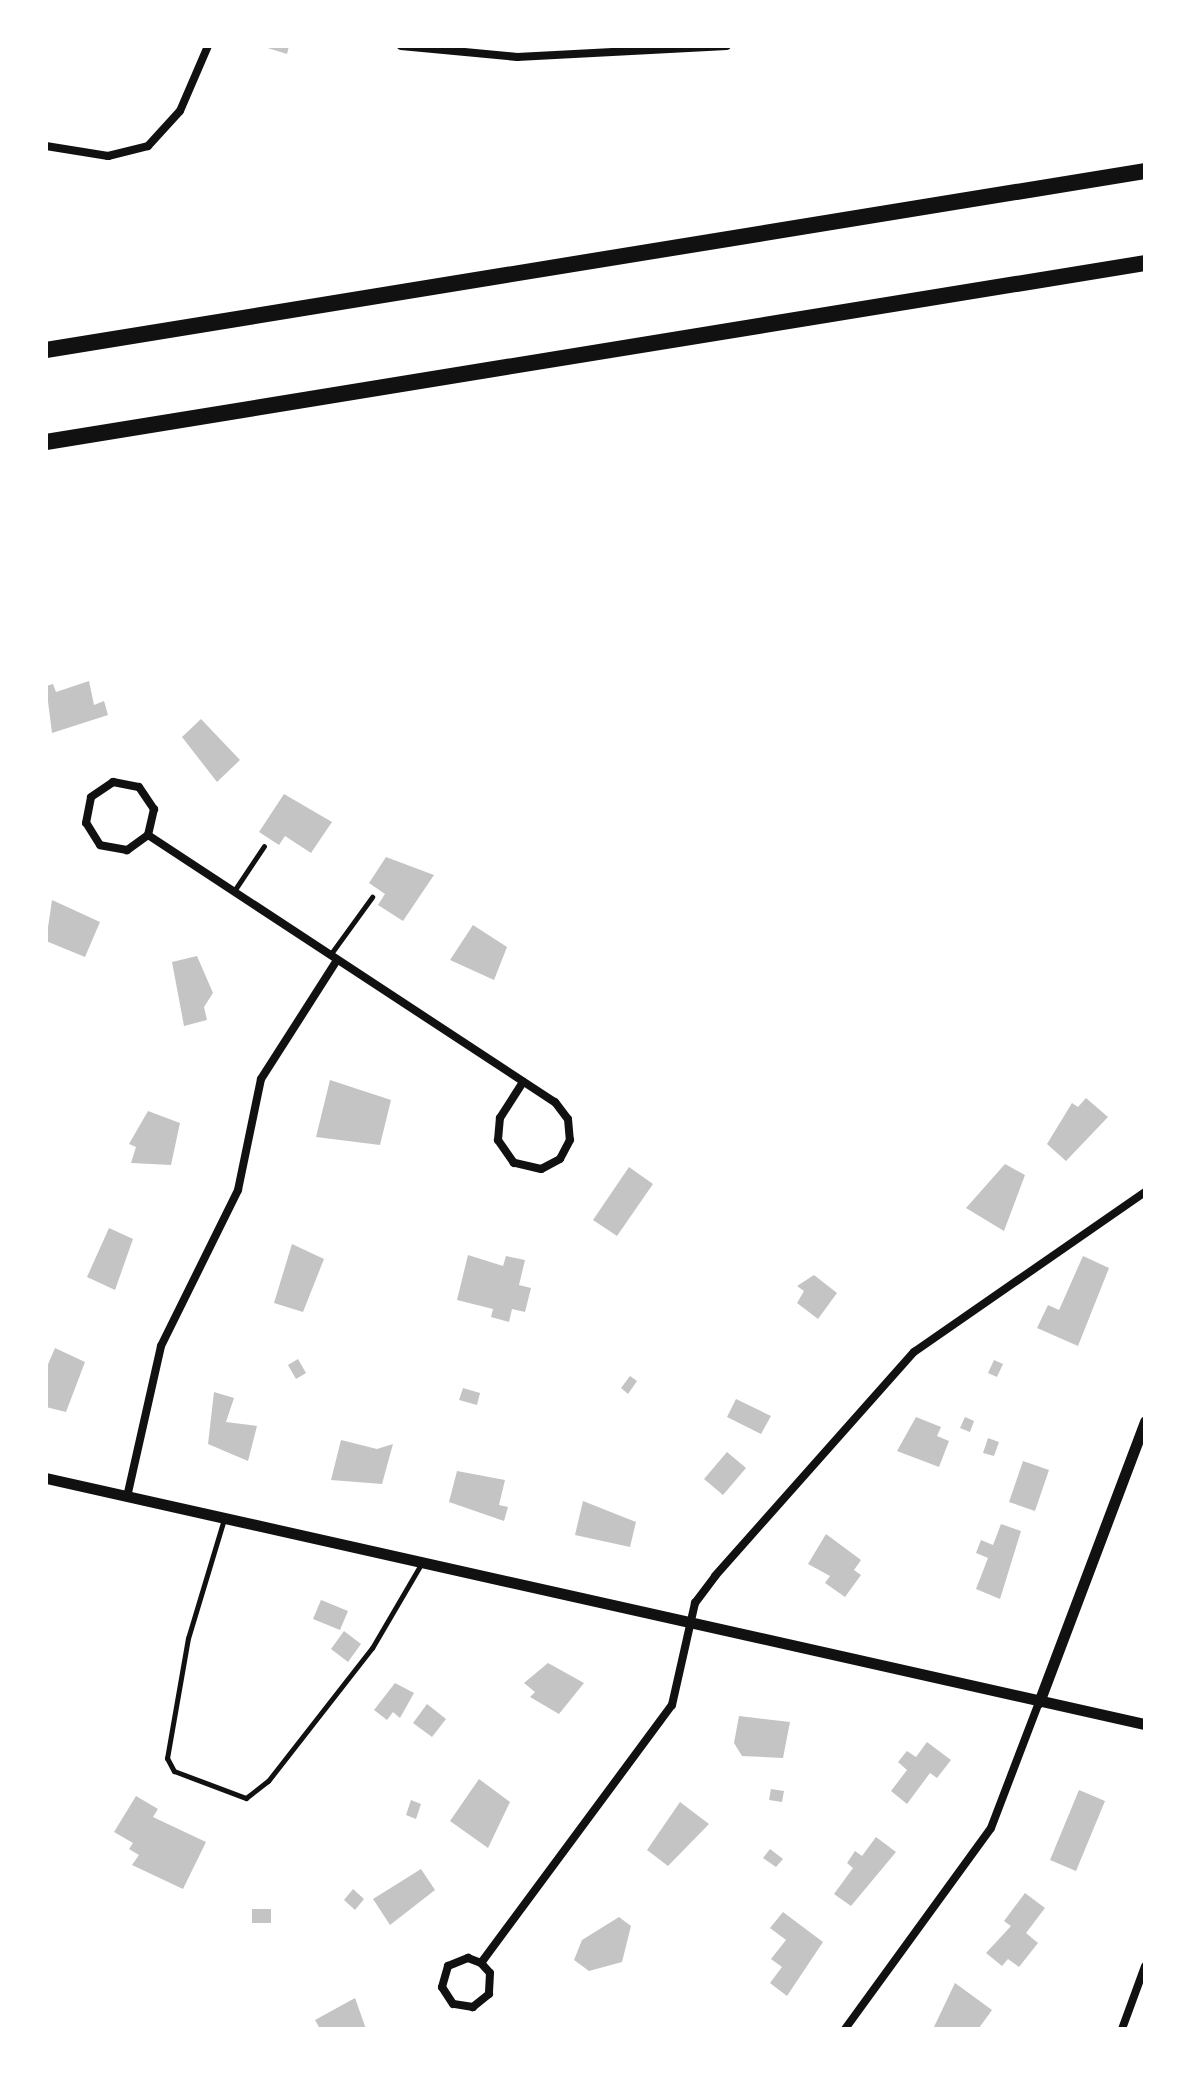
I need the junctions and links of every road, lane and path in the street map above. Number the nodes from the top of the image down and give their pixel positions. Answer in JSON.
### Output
{"nodes":[{"id":1,"x":208,"y":46,"type":"edge"},
{"id":2,"x":401,"y":46,"type":"edge"},
{"id":3,"x":727,"y":46,"type":"edge"},
{"id":4,"x":46,"y":146,"type":"edge"},
{"id":5,"x":1145,"y":171,"type":"edge"},
{"id":6,"x":1145,"y":263,"type":"edge"},
{"id":7,"x":46,"y":350,"type":"edge"},
{"id":8,"x":46,"y":442,"type":"edge"},
{"id":9,"x":148,"y":835,"type":"junction"},
{"id":10,"x":264,"y":846,"type":"dead end"},
{"id":11,"x":233,"y":892,"type":"junction"},
{"id":12,"x":372,"y":897,"type":"dead end"},
{"id":13,"x":333,"y":958,"type":"junction"},
{"id":14,"x":523,"y":1082,"type":"junction"},
{"id":15,"x":1145,"y":1192,"type":"edge"},
{"id":16,"x":1145,"y":1421,"type":"edge"},
{"id":17,"x":46,"y":1478,"type":"edge"},
{"id":18,"x":127,"y":1497,"type":"junction"},
{"id":19,"x":224,"y":1519,"type":"junction"},
{"id":20,"x":421,"y":1564,"type":"junction"},
{"id":21,"x":691,"y":1626,"type":"junction"},
{"id":22,"x":1039,"y":1702,"type":"junction"},
{"id":23,"x":1145,"y":1724,"type":"edge"},
{"id":24,"x":481,"y":1963,"type":"junction"},
{"id":25,"x":1145,"y":1966,"type":"edge"},
{"id":26,"x":845,"y":2029,"type":"edge"},
{"id":27,"x":1122,"y":2029,"type":"edge"}],
"edges":[{"from":1,"to":4,"type":"street"},
{"from":2,"to":3,"type":"street"},
{"from":5,"to":7,"type":"highway"},
{"from":6,"to":8,"type":"highway"},
{"from":9,"to":9,"type":"street"},
{"from":9,"to":11,"type":"street"},
{"from":10,"to":11,"type":"lane"},
{"from":11,"to":13,"type":"street"},
{"from":12,"to":13,"type":"lane"},
{"from":13,"to":14,"type":"street"},
{"from":13,"to":18,"type":"street"},
{"from":14,"to":14,"type":"street"},
{"from":15,"to":21,"type":"street"},
{"from":16,"to":22,"type":"street"},
{"from":17,"to":18,"type":"street"},
{"from":18,"to":19,"type":"street"},
{"from":19,"to":20,"type":"street"},
{"from":19,"to":20,"type":"lane"},
{"from":20,"to":21,"type":"street"},
{"from":21,"to":22,"type":"street"},
{"from":21,"to":24,"type":"street"},
{"from":22,"to":23,"type":"street"},
{"from":22,"to":26,"type":"street"},
{"from":24,"to":24,"type":"street"},
{"from":25,"to":27,"type":"street"}]}
